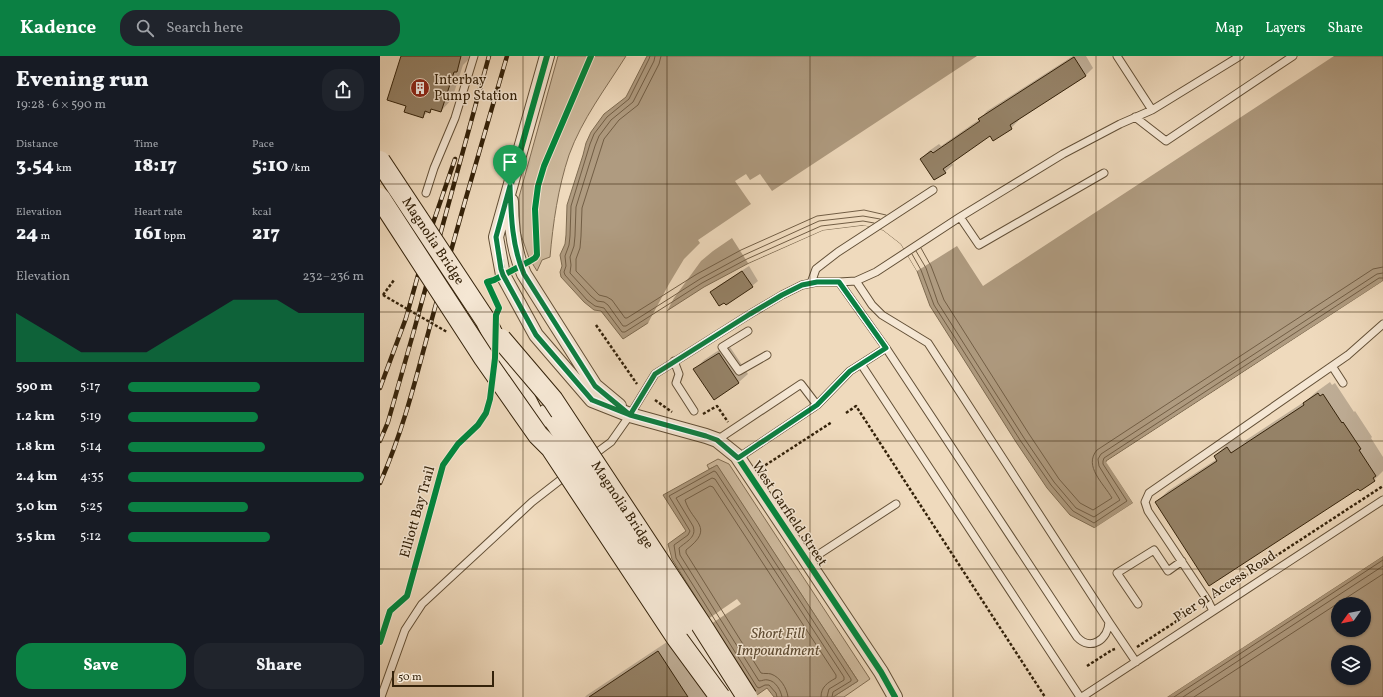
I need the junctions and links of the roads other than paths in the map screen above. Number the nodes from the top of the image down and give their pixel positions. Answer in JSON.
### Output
{"nodes":[{"id":1,"x":474,"y":56,"type":"edge"},
{"id":2,"x":547,"y":56,"type":"edge"},
{"id":3,"x":1117,"y":56,"type":"edge"},
{"id":4,"x":1240,"y":56,"type":"edge"},
{"id":5,"x":1293,"y":56,"type":"edge"},
{"id":6,"x":1152,"y":110,"type":"junction"},
{"id":7,"x":1135,"y":117,"type":"junction"},
{"id":8,"x":380,"y":161,"type":"edge"},
{"id":9,"x":1104,"y":173,"type":"dead end"},
{"id":10,"x":510,"y":186,"type":"junction"},
{"id":11,"x":933,"y":190,"type":"dead end"},
{"id":12,"x":426,"y":193,"type":"dead end"},
{"id":13,"x":380,"y":198,"type":"edge"},
{"id":14,"x":960,"y":216,"type":"junction"},
{"id":15,"x":517,"y":249,"type":"junction"},
{"id":16,"x":499,"y":254,"type":"junction"},
{"id":17,"x":856,"y":281,"type":"junction"},
{"id":18,"x":839,"y":282,"type":"junction"},
{"id":19,"x":811,"y":283,"type":"junction"},
{"id":20,"x":486,"y":320,"type":"junction"},
{"id":21,"x":1383,"y":324,"type":"edge"},
{"id":22,"x":453,"y":326,"type":"junction"},
{"id":23,"x":748,"y":331,"type":"dead end"},
{"id":24,"x":715,"y":336,"type":"junction"},
{"id":25,"x":501,"y":339,"type":"junction"},
{"id":26,"x":722,"y":347,"type":"junction"},
{"id":27,"x":886,"y":348,"type":"junction"},
{"id":28,"x":766,"y":355,"type":"dead end"},
{"id":29,"x":674,"y":362,"type":"junction"},
{"id":30,"x":861,"y":364,"type":"junction"},
{"id":31,"x":1332,"y":366,"type":"junction"},
{"id":32,"x":516,"y":382,"type":"junction"},
{"id":33,"x":1343,"y":383,"type":"dead end"},
{"id":34,"x":817,"y":405,"type":"junction"},
{"id":35,"x":694,"y":411,"type":"dead end"},
{"id":36,"x":545,"y":412,"type":"junction"},
{"id":37,"x":630,"y":415,"type":"junction"},
{"id":38,"x":717,"y":440,"type":"junction"},
{"id":39,"x":551,"y":448,"type":"junction"},
{"id":40,"x":738,"y":458,"type":"junction"},
{"id":41,"x":1383,"y":500,"type":"edge"},
{"id":42,"x":896,"y":504,"type":"dead end"},
{"id":43,"x":1182,"y":561,"type":"junction"},
{"id":44,"x":807,"y":562,"type":"junction"},
{"id":45,"x":1138,"y":604,"type":"dead end"},
{"id":46,"x":1213,"y":611,"type":"junction"},
{"id":47,"x":1109,"y":622,"type":"junction"},
{"id":48,"x":1136,"y":662,"type":"junction"},
{"id":49,"x":381,"y":697,"type":"edge"},
{"id":50,"x":720,"y":697,"type":"edge"},
{"id":51,"x":734,"y":697,"type":"edge"},
{"id":52,"x":747,"y":697,"type":"edge"},
{"id":53,"x":894,"y":697,"type":"edge"},
{"id":54,"x":1081,"y":697,"type":"edge"}],
"edges":[{"from":1,"to":12,"type":"lane"},
{"from":2,"to":10,"type":"street"},
{"from":3,"to":6,"type":"lane"},
{"from":4,"to":6,"type":"lane"},
{"from":5,"to":7,"type":"lane"},
{"from":6,"to":7,"type":"lane"},
{"from":7,"to":14,"type":"lane"},
{"from":8,"to":20,"type":"main road","name":"Magnolia Bridge","bridge":true},
{"from":9,"to":14,"type":"lane"},
{"from":10,"to":15,"type":"street","name":"West Garfield Street"},
{"from":10,"to":16,"type":"street","name":"West Garfield Street"},
{"from":11,"to":19,"type":"lane"},
{"from":13,"to":22,"type":"main road","name":"Magnolia Bridge","bridge":true},
{"from":14,"to":17,"type":"lane"},
{"from":15,"to":16,"type":"street"},
{"from":15,"to":37,"type":"street","name":"West Garfield Street"},
{"from":16,"to":37,"type":"street","name":"West Garfield Street"},
{"from":17,"to":18,"type":"lane"},
{"from":17,"to":47,"type":"lane"},
{"from":18,"to":19,"type":"lane"},
{"from":18,"to":27,"type":"lane"},
{"from":19,"to":24,"type":"lane"},
{"from":20,"to":25,"type":"main road","name":"Magnolia Bridge"},
{"from":20,"to":32,"type":"main road","name":"Magnolia Bridge"},
{"from":21,"to":31,"type":"lane"},
{"from":22,"to":32,"type":"main road"},
{"from":22,"to":39,"type":"main road","name":"Magnolia Bridge","bridge":true},
{"from":23,"to":26,"type":"lane"},
{"from":24,"to":26,"type":"lane"},
{"from":24,"to":29,"type":"lane"},
{"from":25,"to":36,"type":"main road","bridge":true},
{"from":25,"to":52,"type":"main road","name":"Magnolia Bridge","bridge":true},
{"from":26,"to":28,"type":"lane"},
{"from":27,"to":30,"type":"lane"},
{"from":27,"to":47,"type":"lane"},
{"from":29,"to":35,"type":"lane"},
{"from":29,"to":37,"type":"lane"},
{"from":30,"to":34,"type":"lane"},
{"from":30,"to":54,"type":"lane"},
{"from":31,"to":33,"type":"lane"},
{"from":31,"to":43,"type":"lane"},
{"from":32,"to":36,"type":"main road"},
{"from":32,"to":39,"type":"main road","name":"Magnolia Bridge","bridge":true},
{"from":34,"to":38,"type":"lane"},
{"from":34,"to":40,"type":"lane"},
{"from":36,"to":51,"type":"street","bridge":true},
{"from":37,"to":38,"type":"street","name":"West Garfield Street"},
{"from":37,"to":49,"type":"lane"},
{"from":38,"to":40,"type":"street","name":"West Garfield Street"},
{"from":39,"to":50,"type":"main road","name":"Magnolia Bridge","bridge":true},
{"from":40,"to":44,"type":"street","name":"West Garfield Street"},
{"from":41,"to":46,"type":"lane","name":"Pier 91 Access Road"},
{"from":42,"to":44,"type":"lane"},
{"from":43,"to":45,"type":"lane"},
{"from":43,"to":46,"type":"lane"},
{"from":44,"to":53,"type":"street","name":"West Garfield Street"},
{"from":46,"to":48,"type":"lane","name":"Pier 91 Access Road"},
{"from":47,"to":48,"type":"lane"},
{"from":48,"to":54,"type":"lane","name":"Pier 91 Access Road"}]}
